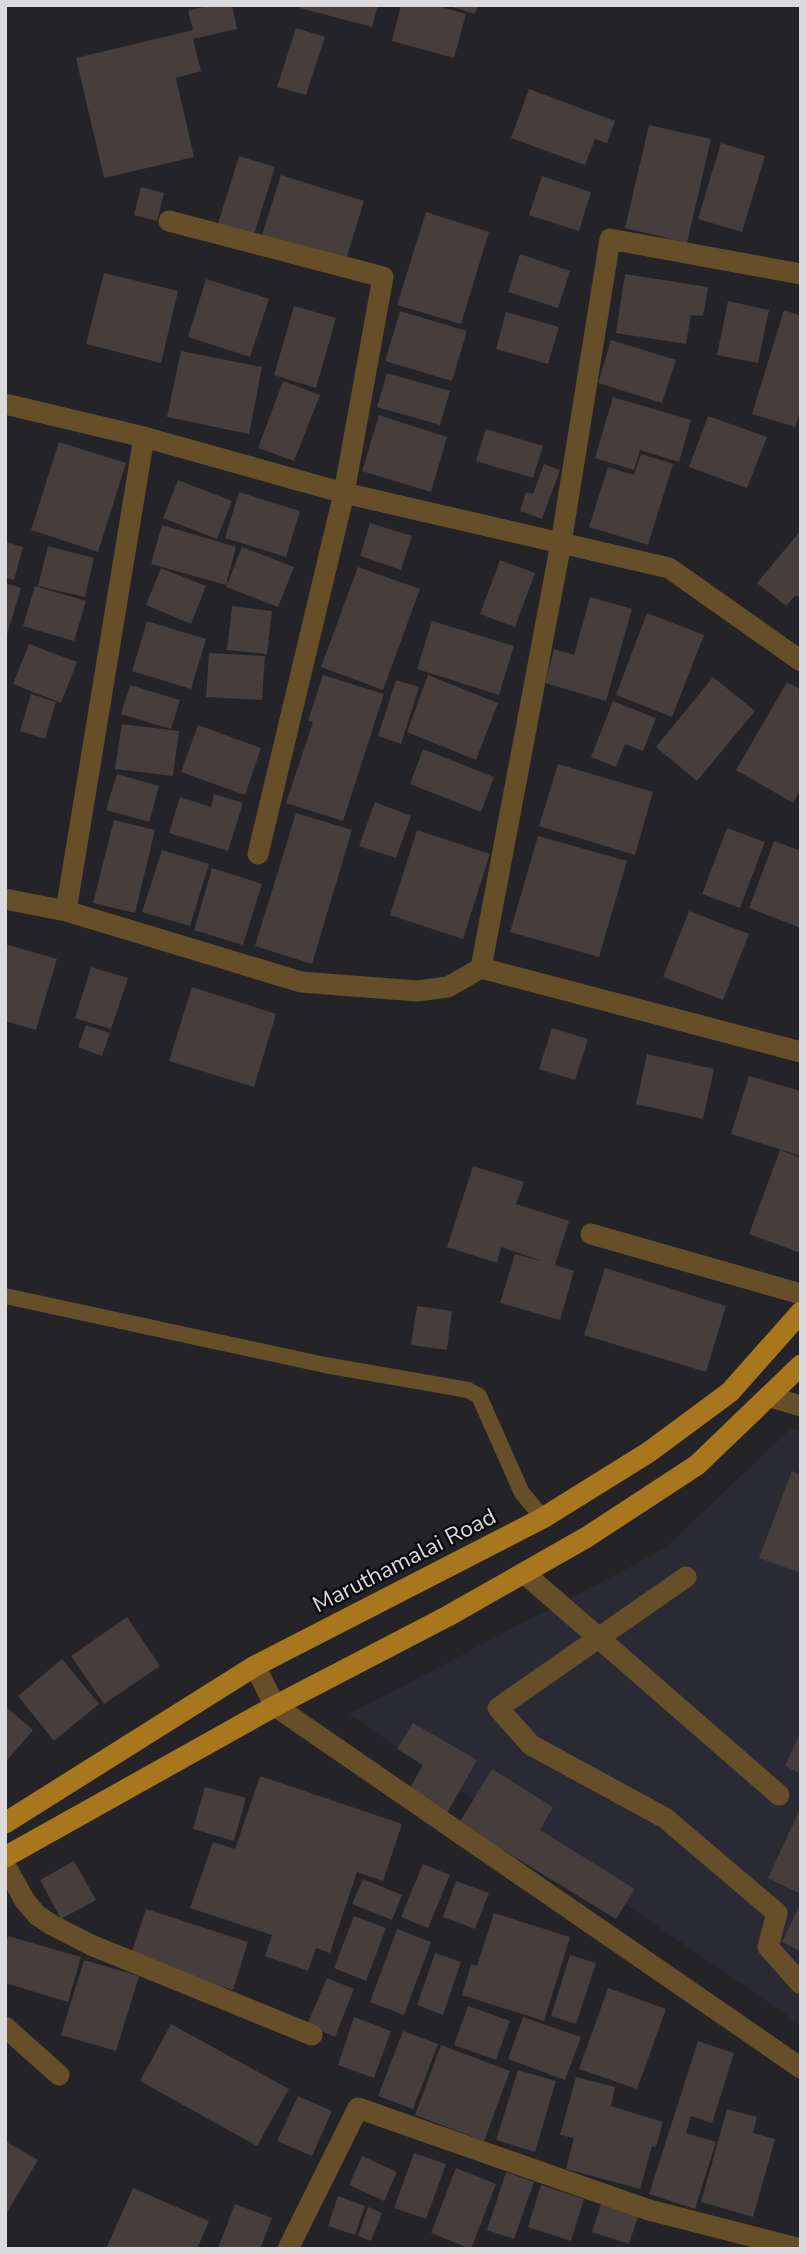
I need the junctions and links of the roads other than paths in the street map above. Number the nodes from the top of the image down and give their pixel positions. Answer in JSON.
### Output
{"nodes":[{"id":1,"x":169,"y":221,"type":"dead end"},
{"id":2,"x":801,"y":274,"type":"edge"},
{"id":3,"x":5,"y":404,"type":"edge"},
{"id":4,"x":144,"y":437,"type":"junction"},
{"id":5,"x":344,"y":493,"type":"junction"},
{"id":6,"x":561,"y":543,"type":"junction"},
{"id":7,"x":801,"y":661,"type":"edge"},
{"id":8,"x":258,"y":854,"type":"dead end"},
{"id":9,"x":5,"y":900,"type":"edge"},
{"id":10,"x":66,"y":911,"type":"junction"},
{"id":11,"x":481,"y":968,"type":"junction"},
{"id":12,"x":801,"y":1052,"type":"edge"},
{"id":13,"x":591,"y":1234,"type":"dead end"},
{"id":14,"x":801,"y":1294,"type":"edge"},
{"id":15,"x":5,"y":1296,"type":"edge"},
{"id":16,"x":801,"y":1312,"type":"edge"},
{"id":17,"x":801,"y":1365,"type":"edge"},
{"id":18,"x":770,"y":1396,"type":"junction"},
{"id":19,"x":801,"y":1406,"type":"edge"},
{"id":20,"x":543,"y":1518,"type":"junction"},
{"id":21,"x":524,"y":1573,"type":"junction"},
{"id":22,"x":686,"y":1577,"type":"dead end"},
{"id":23,"x":599,"y":1638,"type":"junction"},
{"id":24,"x":255,"y":1665,"type":"junction"},
{"id":25,"x":275,"y":1706,"type":"junction"},
{"id":26,"x":779,"y":1796,"type":"dead end"},
{"id":27,"x":5,"y":1823,"type":"edge"},
{"id":28,"x":5,"y":1857,"type":"edge"},
{"id":29,"x":5,"y":1865,"type":"edge"},
{"id":30,"x":801,"y":1984,"type":"edge"},
{"id":31,"x":5,"y":2027,"type":"edge"},
{"id":32,"x":312,"y":2035,"type":"dead end"},
{"id":33,"x":801,"y":2068,"type":"edge"},
{"id":34,"x":59,"y":2075,"type":"dead end"},
{"id":35,"x":288,"y":2249,"type":"edge"},
{"id":36,"x":801,"y":2249,"type":"edge"}],
"edges":[{"from":1,"to":5,"type":"street"},
{"from":2,"to":6,"type":"street"},
{"from":3,"to":4,"type":"street"},
{"from":4,"to":5,"type":"street"},
{"from":4,"to":10,"type":"street"},
{"from":5,"to":6,"type":"street"},
{"from":5,"to":8,"type":"street"},
{"from":6,"to":7,"type":"street"},
{"from":6,"to":11,"type":"street"},
{"from":9,"to":10,"type":"street"},
{"from":10,"to":11,"type":"street"},
{"from":11,"to":12,"type":"street"},
{"from":13,"to":14,"type":"street"},
{"from":15,"to":20,"type":"lane"},
{"from":16,"to":20,"type":"main road","name":"Maruthamalai Road"},
{"from":17,"to":18,"type":"main road"},
{"from":18,"to":19,"type":"street"},
{"from":18,"to":21,"type":"main road"},
{"from":20,"to":24,"type":"main road","name":"Maruthamalai Road"},
{"from":21,"to":23,"type":"street"},
{"from":21,"to":25,"type":"main road"},
{"from":22,"to":23,"type":"street"},
{"from":23,"to":26,"type":"street"},
{"from":23,"to":30,"type":"street"},
{"from":24,"to":25,"type":"street"},
{"from":24,"to":27,"type":"main road","name":"Maruthamalai Road"},
{"from":25,"to":28,"type":"main road"},
{"from":25,"to":33,"type":"street"},
{"from":29,"to":32,"type":"street"},
{"from":31,"to":34,"type":"street"},
{"from":35,"to":36,"type":"street"}]}
